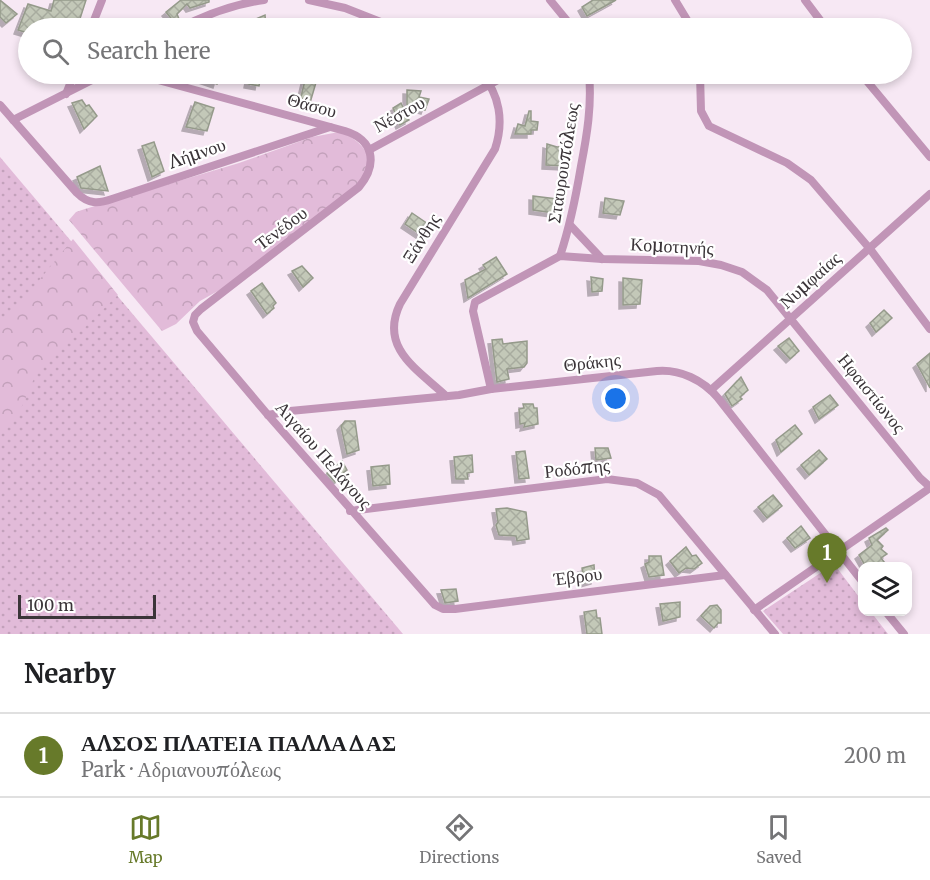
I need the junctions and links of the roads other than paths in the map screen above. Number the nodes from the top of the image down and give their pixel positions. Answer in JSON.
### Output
{"nodes":[{"id":1,"x":102,"y":0,"type":"edge"},
{"id":2,"x":260,"y":0,"type":"edge"},
{"id":3,"x":309,"y":0,"type":"edge"},
{"id":4,"x":354,"y":0,"type":"edge"},
{"id":5,"x":550,"y":0,"type":"edge"},
{"id":6,"x":675,"y":0,"type":"edge"},
{"id":7,"x":805,"y":0,"type":"edge"},
{"id":8,"x":354,"y":11,"type":"junction"},
{"id":9,"x":95,"y":18,"type":"edge"},
{"id":10,"x":202,"y":18,"type":"edge"},
{"id":11,"x":371,"y":18,"type":"edge"},
{"id":12,"x":565,"y":18,"type":"edge"},
{"id":13,"x":686,"y":18,"type":"edge"},
{"id":14,"x":818,"y":18,"type":"edge"},
{"id":15,"x":70,"y":84,"type":"edge"},
{"id":16,"x":85,"y":84,"type":"edge"},
{"id":17,"x":173,"y":84,"type":"edge"},
{"id":18,"x":589,"y":84,"type":"edge"},
{"id":19,"x":700,"y":84,"type":"edge"},
{"id":20,"x":869,"y":84,"type":"edge"},
{"id":21,"x":490,"y":85,"type":"joint"},
{"id":22,"x":66,"y":94,"type":"junction"},
{"id":23,"x":0,"y":105,"type":"edge"},
{"id":24,"x":13,"y":120,"type":"junction"},
{"id":25,"x":330,"y":127,"type":"junction"},
{"id":26,"x":369,"y":150,"type":"junction"},
{"id":27,"x":930,"y":157,"type":"edge"},
{"id":28,"x":930,"y":194,"type":"edge"},
{"id":29,"x":570,"y":225,"type":"junction"},
{"id":30,"x":870,"y":249,"type":"junction"},
{"id":31,"x":560,"y":256,"type":"junction"},
{"id":32,"x":602,"y":259,"type":"junction"},
{"id":33,"x":791,"y":319,"type":"junction"},
{"id":34,"x":193,"y":321,"type":"joint"},
{"id":35,"x":930,"y":329,"type":"edge"},
{"id":36,"x":491,"y":389,"type":"junction"},
{"id":37,"x":711,"y":390,"type":"junction"},
{"id":38,"x":446,"y":396,"type":"junction"},
{"id":39,"x":268,"y":415,"type":"junction"},
{"id":40,"x":930,"y":487,"type":"edge"},
{"id":41,"x":350,"y":511,"type":"junction"},
{"id":42,"x":839,"y":551,"type":"junction"},
{"id":43,"x":725,"y":575,"type":"junction"},
{"id":44,"x":858,"y":576,"type":"edge"},
{"id":45,"x":436,"y":607,"type":"joint"},
{"id":46,"x":754,"y":610,"type":"junction"},
{"id":47,"x":889,"y":616,"type":"edge"},
{"id":48,"x":775,"y":634,"type":"edge"},
{"id":49,"x":904,"y":634,"type":"edge"}],
"edges":[{"from":1,"to":9,"type":"street"},
{"from":2,"to":10,"type":"street"},
{"from":3,"to":8,"type":"street"},
{"from":4,"to":8,"type":"street"},
{"from":5,"to":12,"type":"street"},
{"from":6,"to":13,"type":"street"},
{"from":7,"to":14,"type":"street"},
{"from":8,"to":11,"type":"street"},
{"from":15,"to":22,"type":"street"},
{"from":16,"to":22,"type":"street"},
{"from":17,"to":25,"type":"street","name":"Θάσου"},
{"from":18,"to":29,"type":"street","name":"Σταυρουπόλεως"},
{"from":19,"to":30,"type":"street"},
{"from":20,"to":27,"type":"street"},
{"from":21,"to":26,"type":"street","name":"Νέστου"},
{"from":21,"to":38,"type":"street","name":"Ξάνθης"},
{"from":22,"to":24,"type":"street"},
{"from":23,"to":24,"type":"street"},
{"from":24,"to":25,"type":"street","name":"Λήμνου"},
{"from":25,"to":26,"type":"street","name":"Θάσου"},
{"from":26,"to":34,"type":"street","name":"Τενέδου"},
{"from":28,"to":30,"type":"street","name":"Νυμφαίας"},
{"from":29,"to":31,"type":"street","name":"Σταυρουπόλεως"},
{"from":29,"to":32,"type":"street"},
{"from":30,"to":33,"type":"street","name":"Νυμφαίας"},
{"from":30,"to":35,"type":"street"},
{"from":31,"to":32,"type":"street","name":"Κομοτηνής"},
{"from":31,"to":36,"type":"street"},
{"from":32,"to":33,"type":"street","name":"Κομοτηνής"},
{"from":33,"to":37,"type":"street","name":"Νυμφαίας"},
{"from":33,"to":40,"type":"street","name":"Ηφαιστίωνος"},
{"from":34,"to":39,"type":"street","name":"Αιγαίου Πελάγους"},
{"from":36,"to":37,"type":"street","name":"Θράκης"},
{"from":36,"to":38,"type":"street","name":"Θράκης"},
{"from":37,"to":42,"type":"street","name":"Θράκης"},
{"from":38,"to":39,"type":"street","name":"Θράκης"},
{"from":39,"to":41,"type":"street","name":"Αιγαίου Πελάγους"},
{"from":40,"to":42,"type":"street"},
{"from":41,"to":43,"type":"street","name":"Ροδόπης"},
{"from":41,"to":45,"type":"street","name":"Αιγαίου Πελάγους"},
{"from":42,"to":44,"type":"street","name":"Θράκης"},
{"from":42,"to":46,"type":"street"},
{"from":43,"to":45,"type":"street","name":"Έβρου"},
{"from":43,"to":46,"type":"street","name":"Ροδόπης"},
{"from":46,"to":48,"type":"street","name":"Ροδόπης"},
{"from":47,"to":49,"type":"street"}]}
